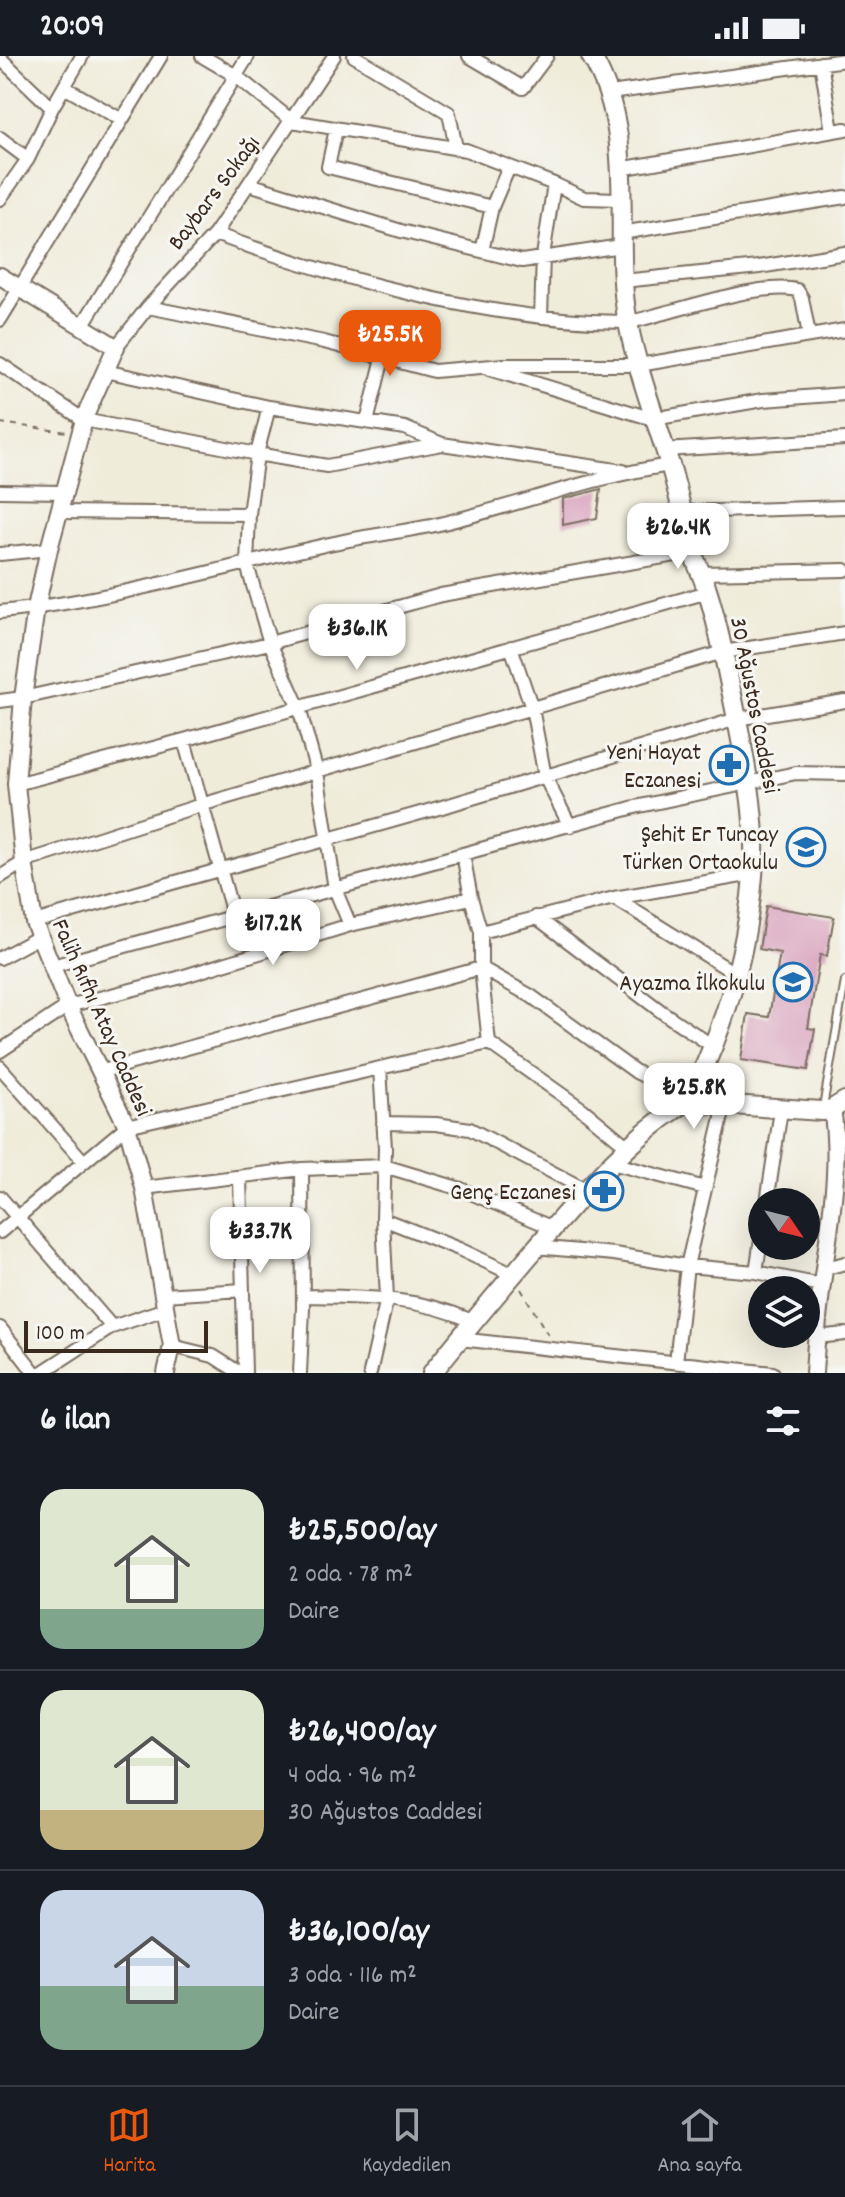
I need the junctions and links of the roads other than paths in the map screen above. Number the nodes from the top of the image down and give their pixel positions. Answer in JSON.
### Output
{"nodes":[{"id":1,"x":82,"y":56,"type":"edge"},
{"id":2,"x":161,"y":56,"type":"edge"},
{"id":3,"x":202,"y":56,"type":"edge"},
{"id":4,"x":248,"y":56,"type":"edge"},
{"id":5,"x":334,"y":56,"type":"edge"},
{"id":6,"x":354,"y":56,"type":"edge"},
{"id":7,"x":469,"y":56,"type":"edge"},
{"id":8,"x":547,"y":56,"type":"edge"},
{"id":9,"x":591,"y":56,"type":"edge"},
{"id":10,"x":0,"y":58,"type":"edge"},
{"id":11,"x":845,"y":60,"type":"edge"},
{"id":12,"x":796,"y":61,"type":"edge"},
{"id":13,"x":821,"y":63,"type":"junction"},
{"id":14,"x":236,"y":76,"type":"junction"},
{"id":15,"x":64,"y":87,"type":"junction"},
{"id":16,"x":610,"y":93,"type":"junction"},
{"id":17,"x":52,"y":108,"type":"junction"},
{"id":18,"x":122,"y":120,"type":"junction"},
{"id":19,"x":292,"y":121,"type":"junction"},
{"id":20,"x":336,"y":129,"type":"junction"},
{"id":21,"x":838,"y":130,"type":"edge"},
{"id":22,"x":0,"y":138,"type":"edge"},
{"id":23,"x":456,"y":148,"type":"junction"},
{"id":24,"x":28,"y":159,"type":"junction"},
{"id":25,"x":509,"y":167,"type":"junction"},
{"id":26,"x":620,"y":169,"type":"junction"},
{"id":27,"x":249,"y":184,"type":"junction"},
{"id":28,"x":554,"y":184,"type":"junction"},
{"id":29,"x":845,"y":197,"type":"edge"},
{"id":30,"x":0,"y":199,"type":"edge"},
{"id":31,"x":620,"y":199,"type":"junction"},
{"id":32,"x":492,"y":207,"type":"junction"},
{"id":33,"x":215,"y":234,"type":"junction"},
{"id":34,"x":621,"y":239,"type":"junction"},
{"id":35,"x":482,"y":251,"type":"junction"},
{"id":36,"x":845,"y":253,"type":"edge"},
{"id":37,"x":543,"y":256,"type":"junction"},
{"id":38,"x":0,"y":276,"type":"edge"},
{"id":39,"x":623,"y":281,"type":"junction"},
{"id":40,"x":19,"y":288,"type":"junction"},
{"id":41,"x":148,"y":307,"type":"junction"},
{"id":42,"x":541,"y":317,"type":"junction"},
{"id":43,"x":0,"y":320,"type":"edge"},
{"id":44,"x":628,"y":322,"type":"junction"},
{"id":45,"x":82,"y":326,"type":"junction"},
{"id":46,"x":845,"y":330,"type":"edge"},
{"id":47,"x":809,"y":335,"type":"junction"},
{"id":48,"x":116,"y":347,"type":"junction"},
{"id":49,"x":383,"y":358,"type":"junction"},
{"id":50,"x":0,"y":364,"type":"edge"},
{"id":51,"x":639,"y":365,"type":"junction"},
{"id":52,"x":486,"y":368,"type":"junction"},
{"id":53,"x":105,"y":371,"type":"junction"},
{"id":54,"x":845,"y":394,"type":"edge"},
{"id":55,"x":269,"y":407,"type":"junction"},
{"id":56,"x":653,"y":419,"type":"junction"},
{"id":57,"x":367,"y":422,"type":"junction"},
{"id":58,"x":82,"y":427,"type":"junction"},
{"id":59,"x":845,"y":439,"type":"edge"},
{"id":60,"x":442,"y":444,"type":"junction"},
{"id":61,"x":257,"y":454,"type":"junction"},
{"id":62,"x":667,"y":458,"type":"junction"},
{"id":63,"x":627,"y":471,"type":"junction"},
{"id":64,"x":0,"y":491,"type":"edge"},
{"id":65,"x":63,"y":492,"type":"junction"},
{"id":66,"x":845,"y":507,"type":"edge"},
{"id":67,"x":58,"y":512,"type":"junction"},
{"id":68,"x":682,"y":512,"type":"junction"},
{"id":69,"x":249,"y":514,"type":"junction"},
{"id":70,"x":49,"y":549,"type":"junction"},
{"id":71,"x":693,"y":552,"type":"junction"},
{"id":72,"x":0,"y":554,"type":"edge"},
{"id":73,"x":247,"y":565,"type":"junction"},
{"id":74,"x":845,"y":570,"type":"edge"},
{"id":75,"x":701,"y":573,"type":"junction"},
{"id":76,"x":708,"y":592,"type":"junction"},
{"id":77,"x":36,"y":608,"type":"junction"},
{"id":78,"x":0,"y":612,"type":"edge"},
{"id":79,"x":845,"y":633,"type":"edge"},
{"id":80,"x":270,"y":643,"type":"junction"},
{"id":81,"x":511,"y":647,"type":"junction"},
{"id":82,"x":723,"y":652,"type":"junction"},
{"id":83,"x":23,"y":698,"type":"junction"},
{"id":84,"x":0,"y":701,"type":"edge"},
{"id":85,"x":845,"y":701,"type":"edge"},
{"id":86,"x":299,"y":708,"type":"junction"},
{"id":87,"x":532,"y":708,"type":"junction"},
{"id":88,"x":737,"y":719,"type":"junction"},
{"id":89,"x":184,"y":740,"type":"junction"},
{"id":90,"x":317,"y":772,"type":"junction"},
{"id":91,"x":845,"y":774,"type":"edge"},
{"id":92,"x":545,"y":777,"type":"junction"},
{"id":93,"x":749,"y":782,"type":"junction"},
{"id":94,"x":16,"y":784,"type":"junction"},
{"id":95,"x":201,"y":805,"type":"junction"},
{"id":96,"x":570,"y":826,"type":"junction"},
{"id":97,"x":326,"y":839,"type":"junction"},
{"id":98,"x":463,"y":854,"type":"junction"},
{"id":99,"x":24,"y":862,"type":"junction"},
{"id":100,"x":219,"y":869,"type":"junction"},
{"id":101,"x":753,"y":874,"type":"junction"},
{"id":102,"x":0,"y":877,"type":"edge"},
{"id":103,"x":335,"y":889,"type":"junction"},
{"id":104,"x":471,"y":898,"type":"junction"},
{"id":105,"x":614,"y":898,"type":"junction"},
{"id":106,"x":536,"y":917,"type":"junction"},
{"id":107,"x":234,"y":918,"type":"junction"},
{"id":108,"x":350,"y":925,"type":"junction"},
{"id":109,"x":36,"y":930,"type":"junction"},
{"id":110,"x":481,"y":932,"type":"junction"},
{"id":111,"x":0,"y":958,"type":"edge"},
{"id":112,"x":52,"y":966,"type":"junction"},
{"id":113,"x":481,"y":968,"type":"junction"},
{"id":114,"x":736,"y":974,"type":"junction"},
{"id":115,"x":845,"y":981,"type":"edge"},
{"id":116,"x":68,"y":1006,"type":"junction"},
{"id":117,"x":489,"y":1043,"type":"junction"},
{"id":118,"x":714,"y":1047,"type":"junction"},
{"id":119,"x":0,"y":1051,"type":"edge"},
{"id":120,"x":0,"y":1067,"type":"edge"},
{"id":121,"x":380,"y":1068,"type":"junction"},
{"id":122,"x":99,"y":1072,"type":"junction"},
{"id":123,"x":699,"y":1094,"type":"junction"},
{"id":124,"x":679,"y":1099,"type":"junction"},
{"id":125,"x":725,"y":1104,"type":"junction"},
{"id":126,"x":833,"y":1107,"type":"edge"},
{"id":127,"x":781,"y":1110,"type":"junction"},
{"id":128,"x":383,"y":1123,"type":"junction"},
{"id":129,"x":127,"y":1126,"type":"junction"},
{"id":130,"x":628,"y":1147,"type":"junction"},
{"id":131,"x":84,"y":1162,"type":"junction"},
{"id":132,"x":612,"y":1163,"type":"junction"},
{"id":133,"x":384,"y":1166,"type":"junction"},
{"id":134,"x":302,"y":1169,"type":"junction"},
{"id":135,"x":840,"y":1169,"type":"edge"},
{"id":136,"x":240,"y":1177,"type":"junction"},
{"id":137,"x":144,"y":1188,"type":"junction"},
{"id":138,"x":705,"y":1188,"type":"junction"},
{"id":139,"x":769,"y":1188,"type":"edge"},
{"id":140,"x":584,"y":1189,"type":"junction"},
{"id":141,"x":0,"y":1197,"type":"edge"},
{"id":142,"x":838,"y":1210,"type":"edge"},
{"id":143,"x":18,"y":1217,"type":"junction"},
{"id":144,"x":383,"y":1219,"type":"junction"},
{"id":145,"x":553,"y":1228,"type":"junction"},
{"id":146,"x":0,"y":1232,"type":"edge"},
{"id":147,"x":535,"y":1247,"type":"junction"},
{"id":148,"x":758,"y":1260,"type":"edge"},
{"id":149,"x":845,"y":1263,"type":"edge"},
{"id":150,"x":687,"y":1266,"type":"junction"},
{"id":151,"x":756,"y":1272,"type":"junction"},
{"id":152,"x":512,"y":1274,"type":"junction"},
{"id":153,"x":822,"y":1277,"type":"junction"},
{"id":154,"x":243,"y":1290,"type":"junction"},
{"id":155,"x":303,"y":1296,"type":"junction"},
{"id":156,"x":387,"y":1298,"type":"junction"},
{"id":157,"x":820,"y":1301,"type":"edge"},
{"id":158,"x":164,"y":1302,"type":"junction"},
{"id":159,"x":472,"y":1321,"type":"junction"},
{"id":160,"x":112,"y":1327,"type":"junction"},
{"id":161,"x":0,"y":1328,"type":"edge"},
{"id":162,"x":845,"y":1334,"type":"edge"},
{"id":163,"x":820,"y":1337,"type":"edge"},
{"id":164,"x":459,"y":1339,"type":"junction"},
{"id":165,"x":172,"y":1346,"type":"junction"},
{"id":166,"x":816,"y":1348,"type":"edge"},
{"id":167,"x":676,"y":1362,"type":"junction"},
{"id":168,"x":35,"y":1373,"type":"edge"},
{"id":169,"x":41,"y":1373,"type":"edge"},
{"id":170,"x":166,"y":1373,"type":"edge"},
{"id":171,"x":242,"y":1373,"type":"edge"},
{"id":172,"x":300,"y":1373,"type":"edge"},
{"id":173,"x":370,"y":1373,"type":"edge"},
{"id":174,"x":432,"y":1373,"type":"edge"},
{"id":175,"x":773,"y":1373,"type":"edge"},
{"id":176,"x":814,"y":1373,"type":"edge"}],
"edges":[{"from":1,"to":15,"type":"street"},
{"from":2,"to":18,"type":"street"},
{"from":3,"to":14,"type":"street"},
{"from":4,"to":14,"type":"street"},
{"from":5,"to":19,"type":"street","name":"Baybars Sokağı"},
{"from":6,"to":23,"type":"street"},
{"from":7,"to":8,"type":"street"},
{"from":9,"to":16,"type":"main road","name":"30 Ağustos Caddesi"},
{"from":10,"to":17,"type":"street"},
{"from":11,"to":13,"type":"street"},
{"from":12,"to":13,"type":"street"},
{"from":12,"to":16,"type":"street"},
{"from":13,"to":21,"type":"street"},
{"from":14,"to":19,"type":"street"},
{"from":14,"to":45,"type":"street"},
{"from":15,"to":17,"type":"street"},
{"from":15,"to":18,"type":"street"},
{"from":16,"to":26,"type":"main road","name":"30 Ağustos Caddesi"},
{"from":17,"to":24,"type":"street"},
{"from":18,"to":40,"type":"street"},
{"from":19,"to":20,"type":"street"},
{"from":19,"to":27,"type":"street","name":"Baybars Sokağı"},
{"from":20,"to":23,"type":"street"},
{"from":20,"to":32,"type":"street"},
{"from":21,"to":26,"type":"street"},
{"from":22,"to":24,"type":"street"},
{"from":23,"to":25,"type":"street"},
{"from":24,"to":30,"type":"street"},
{"from":25,"to":28,"type":"street"},
{"from":25,"to":32,"type":"street"},
{"from":26,"to":31,"type":"main road","name":"30 Ağustos Caddesi"},
{"from":27,"to":33,"type":"street","name":"Baybars Sokağı"},
{"from":27,"to":35,"type":"street"},
{"from":28,"to":31,"type":"street"},
{"from":28,"to":37,"type":"street"},
{"from":29,"to":34,"type":"street"},
{"from":31,"to":34,"type":"main road","name":"30 Ağustos Caddesi"},
{"from":32,"to":35,"type":"street"},
{"from":33,"to":41,"type":"street","name":"Baybars Sokağı"},
{"from":33,"to":42,"type":"street"},
{"from":34,"to":37,"type":"street"},
{"from":34,"to":39,"type":"main road","name":"30 Ağustos Caddesi"},
{"from":35,"to":37,"type":"street"},
{"from":36,"to":39,"type":"street"},
{"from":37,"to":42,"type":"street"},
{"from":38,"to":40,"type":"street"},
{"from":39,"to":44,"type":"main road","name":"30 Ağustos Caddesi"},
{"from":40,"to":43,"type":"street"},
{"from":40,"to":45,"type":"street"},
{"from":41,"to":48,"type":"street","name":"Baybars Sokağı"},
{"from":41,"to":49,"type":"street"},
{"from":42,"to":44,"type":"street"},
{"from":44,"to":47,"type":"street"},
{"from":44,"to":51,"type":"main road","name":"30 Ağustos Caddesi"},
{"from":45,"to":48,"type":"street"},
{"from":46,"to":47,"type":"street"},
{"from":47,"to":51,"type":"street"},
{"from":48,"to":53,"type":"street","name":"Falih Rıfhı Atay Caddesi"},
{"from":49,"to":52,"type":"street"},
{"from":49,"to":57,"type":"street"},
{"from":50,"to":58,"type":"street"},
{"from":51,"to":52,"type":"street"},
{"from":51,"to":56,"type":"main road","name":"30 Ağustos Caddesi"},
{"from":52,"to":56,"type":"street"},
{"from":53,"to":55,"type":"street"},
{"from":53,"to":58,"type":"street","name":"Falih Rıfhı Atay Caddesi"},
{"from":54,"to":56,"type":"street"},
{"from":55,"to":57,"type":"street"},
{"from":55,"to":61,"type":"street"},
{"from":56,"to":62,"type":"main road","name":"30 Ağustos Caddesi"},
{"from":57,"to":60,"type":"street"},
{"from":58,"to":61,"type":"street"},
{"from":58,"to":65,"type":"street","name":"Falih Rıfhı Atay Caddesi"},
{"from":59,"to":62,"type":"street"},
{"from":60,"to":61,"type":"street"},
{"from":60,"to":63,"type":"street"},
{"from":61,"to":69,"type":"street"},
{"from":62,"to":63,"type":"street"},
{"from":62,"to":68,"type":"main road","name":"30 Ağustos Caddesi"},
{"from":63,"to":73,"type":"street"},
{"from":64,"to":65,"type":"street"},
{"from":65,"to":67,"type":"street","name":"Falih Rıfhı Atay Caddesi"},
{"from":66,"to":68,"type":"street"},
{"from":67,"to":69,"type":"street"},
{"from":67,"to":70,"type":"street","name":"Falih Rıfhı Atay Caddesi"},
{"from":68,"to":71,"type":"main road","name":"30 Ağustos Caddesi"},
{"from":69,"to":73,"type":"street"},
{"from":70,"to":72,"type":"street"},
{"from":70,"to":77,"type":"street","name":"Falih Rıfhı Atay Caddesi"},
{"from":71,"to":75,"type":"main road","name":"30 Ağustos Caddesi"},
{"from":71,"to":80,"type":"street"},
{"from":73,"to":77,"type":"street"},
{"from":73,"to":80,"type":"street"},
{"from":74,"to":75,"type":"street"},
{"from":75,"to":76,"type":"main road","name":"30 Ağustos Caddesi"},
{"from":76,"to":81,"type":"street"},
{"from":76,"to":82,"type":"main road","name":"30 Ağustos Caddesi"},
{"from":77,"to":78,"type":"street"},
{"from":77,"to":83,"type":"street","name":"Falih Rıfhı Atay Caddesi"},
{"from":79,"to":82,"type":"street"},
{"from":80,"to":83,"type":"street"},
{"from":80,"to":86,"type":"street"},
{"from":81,"to":86,"type":"street"},
{"from":81,"to":87,"type":"street"},
{"from":82,"to":87,"type":"street"},
{"from":82,"to":88,"type":"main road","name":"30 Ağustos Caddesi"},
{"from":83,"to":84,"type":"street"},
{"from":83,"to":94,"type":"street","name":"Falih Rıfhı Atay Caddesi"},
{"from":85,"to":88,"type":"street"},
{"from":86,"to":89,"type":"street"},
{"from":86,"to":90,"type":"street"},
{"from":87,"to":90,"type":"street"},
{"from":87,"to":92,"type":"street"},
{"from":88,"to":92,"type":"street"},
{"from":88,"to":93,"type":"main road","name":"30 Ağustos Caddesi"},
{"from":89,"to":94,"type":"street"},
{"from":89,"to":95,"type":"street"},
{"from":90,"to":95,"type":"street"},
{"from":90,"to":97,"type":"street"},
{"from":91,"to":93,"type":"street"},
{"from":92,"to":96,"type":"street"},
{"from":92,"to":97,"type":"street"},
{"from":93,"to":96,"type":"street"},
{"from":93,"to":101,"type":"main road","name":"30 Ağustos Caddesi"},
{"from":94,"to":99,"type":"street","name":"Falih Rıfhı Atay Caddesi"},
{"from":95,"to":99,"type":"street"},
{"from":95,"to":100,"type":"street"},
{"from":96,"to":98,"type":"street"},
{"from":97,"to":100,"type":"street"},
{"from":97,"to":103,"type":"street"},
{"from":98,"to":103,"type":"street"},
{"from":98,"to":104,"type":"street"},
{"from":99,"to":102,"type":"street"},
{"from":99,"to":109,"type":"street","name":"Falih Rıfhı Atay Caddesi"},
{"from":100,"to":107,"type":"street"},
{"from":100,"to":109,"type":"street"},
{"from":101,"to":105,"type":"street"},
{"from":101,"to":114,"type":"main road","name":"30 Ağustos Caddesi"},
{"from":103,"to":107,"type":"street"},
{"from":103,"to":108,"type":"street"},
{"from":104,"to":108,"type":"street"},
{"from":104,"to":110,"type":"street"},
{"from":105,"to":106,"type":"street"},
{"from":105,"to":114,"type":"street"},
{"from":106,"to":110,"type":"street"},
{"from":106,"to":118,"type":"street"},
{"from":107,"to":112,"type":"street"},
{"from":108,"to":116,"type":"street"},
{"from":109,"to":111,"type":"street"},
{"from":109,"to":112,"type":"street","name":"Falih Rıfhı Atay Caddesi"},
{"from":110,"to":113,"type":"street"},
{"from":112,"to":116,"type":"street","name":"Falih Rıfhı Atay Caddesi"},
{"from":113,"to":117,"type":"street"},
{"from":113,"to":122,"type":"street"},
{"from":113,"to":124,"type":"street"},
{"from":114,"to":118,"type":"main road","name":"30 Ağustos Caddesi"},
{"from":115,"to":126,"type":"lane"},
{"from":116,"to":119,"type":"street"},
{"from":116,"to":122,"type":"street","name":"Falih Rıfhı Atay Caddesi"},
{"from":117,"to":121,"type":"street"},
{"from":117,"to":130,"type":"street"},
{"from":118,"to":123,"type":"main road","name":"30 Ağustos Caddesi"},
{"from":120,"to":131,"type":"street"},
{"from":121,"to":128,"type":"street"},
{"from":121,"to":129,"type":"street"},
{"from":122,"to":129,"type":"street","name":"Falih Rıfhı Atay Caddesi"},
{"from":123,"to":124,"type":"main road"},
{"from":123,"to":125,"type":"main road"},
{"from":124,"to":130,"type":"main road"},
{"from":125,"to":127,"type":"main road"},
{"from":125,"to":138,"type":"street"},
{"from":126,"to":127,"type":"main road"},
{"from":126,"to":135,"type":"street"},
{"from":127,"to":139,"type":"street"},
{"from":128,"to":133,"type":"street"},
{"from":128,"to":140,"type":"street"},
{"from":129,"to":131,"type":"street"},
{"from":129,"to":137,"type":"street","name":"Falih Rıfhı Atay Caddesi"},
{"from":130,"to":132,"type":"main road"},
{"from":131,"to":143,"type":"street"},
{"from":132,"to":138,"type":"street"},
{"from":132,"to":140,"type":"main road"},
{"from":133,"to":134,"type":"street"},
{"from":133,"to":144,"type":"street"},
{"from":133,"to":145,"type":"street"},
{"from":134,"to":136,"type":"street"},
{"from":134,"to":155,"type":"street"},
{"from":135,"to":142,"type":"street"},
{"from":136,"to":137,"type":"street"},
{"from":136,"to":154,"type":"street"},
{"from":137,"to":158,"type":"street","name":"Falih Rıfhı Atay Caddesi"},
{"from":138,"to":150,"type":"street"},
{"from":140,"to":145,"type":"main road"},
{"from":141,"to":143,"type":"street"},
{"from":142,"to":153,"type":"street"},
{"from":143,"to":146,"type":"street"},
{"from":143,"to":160,"type":"street"},
{"from":144,"to":152,"type":"street"},
{"from":144,"to":156,"type":"street"},
{"from":145,"to":147,"type":"main road"},
{"from":147,"to":150,"type":"street"},
{"from":147,"to":152,"type":"main road"},
{"from":148,"to":151,"type":"street"},
{"from":149,"to":153,"type":"street"},
{"from":150,"to":151,"type":"street"},
{"from":150,"to":167,"type":"street"},
{"from":151,"to":153,"type":"street"},
{"from":152,"to":159,"type":"main road"},
{"from":153,"to":157,"type":"street"},
{"from":154,"to":158,"type":"street"},
{"from":154,"to":171,"type":"street"},
{"from":155,"to":156,"type":"street"},
{"from":155,"to":172,"type":"street"},
{"from":156,"to":159,"type":"street"},
{"from":156,"to":173,"type":"street"},
{"from":158,"to":160,"type":"street"},
{"from":158,"to":165,"type":"street","name":"Falih Rıfhı Atay Caddesi"},
{"from":159,"to":164,"type":"main road"},
{"from":160,"to":169,"type":"street"},
{"from":161,"to":168,"type":"street"},
{"from":162,"to":163,"type":"street"},
{"from":164,"to":167,"type":"street"},
{"from":164,"to":174,"type":"main road"},
{"from":165,"to":170,"type":"street","name":"Falih Rıfhı Atay Caddesi"},
{"from":165,"to":171,"type":"street"},
{"from":166,"to":176,"type":"street"},
{"from":167,"to":175,"type":"street"}]}
